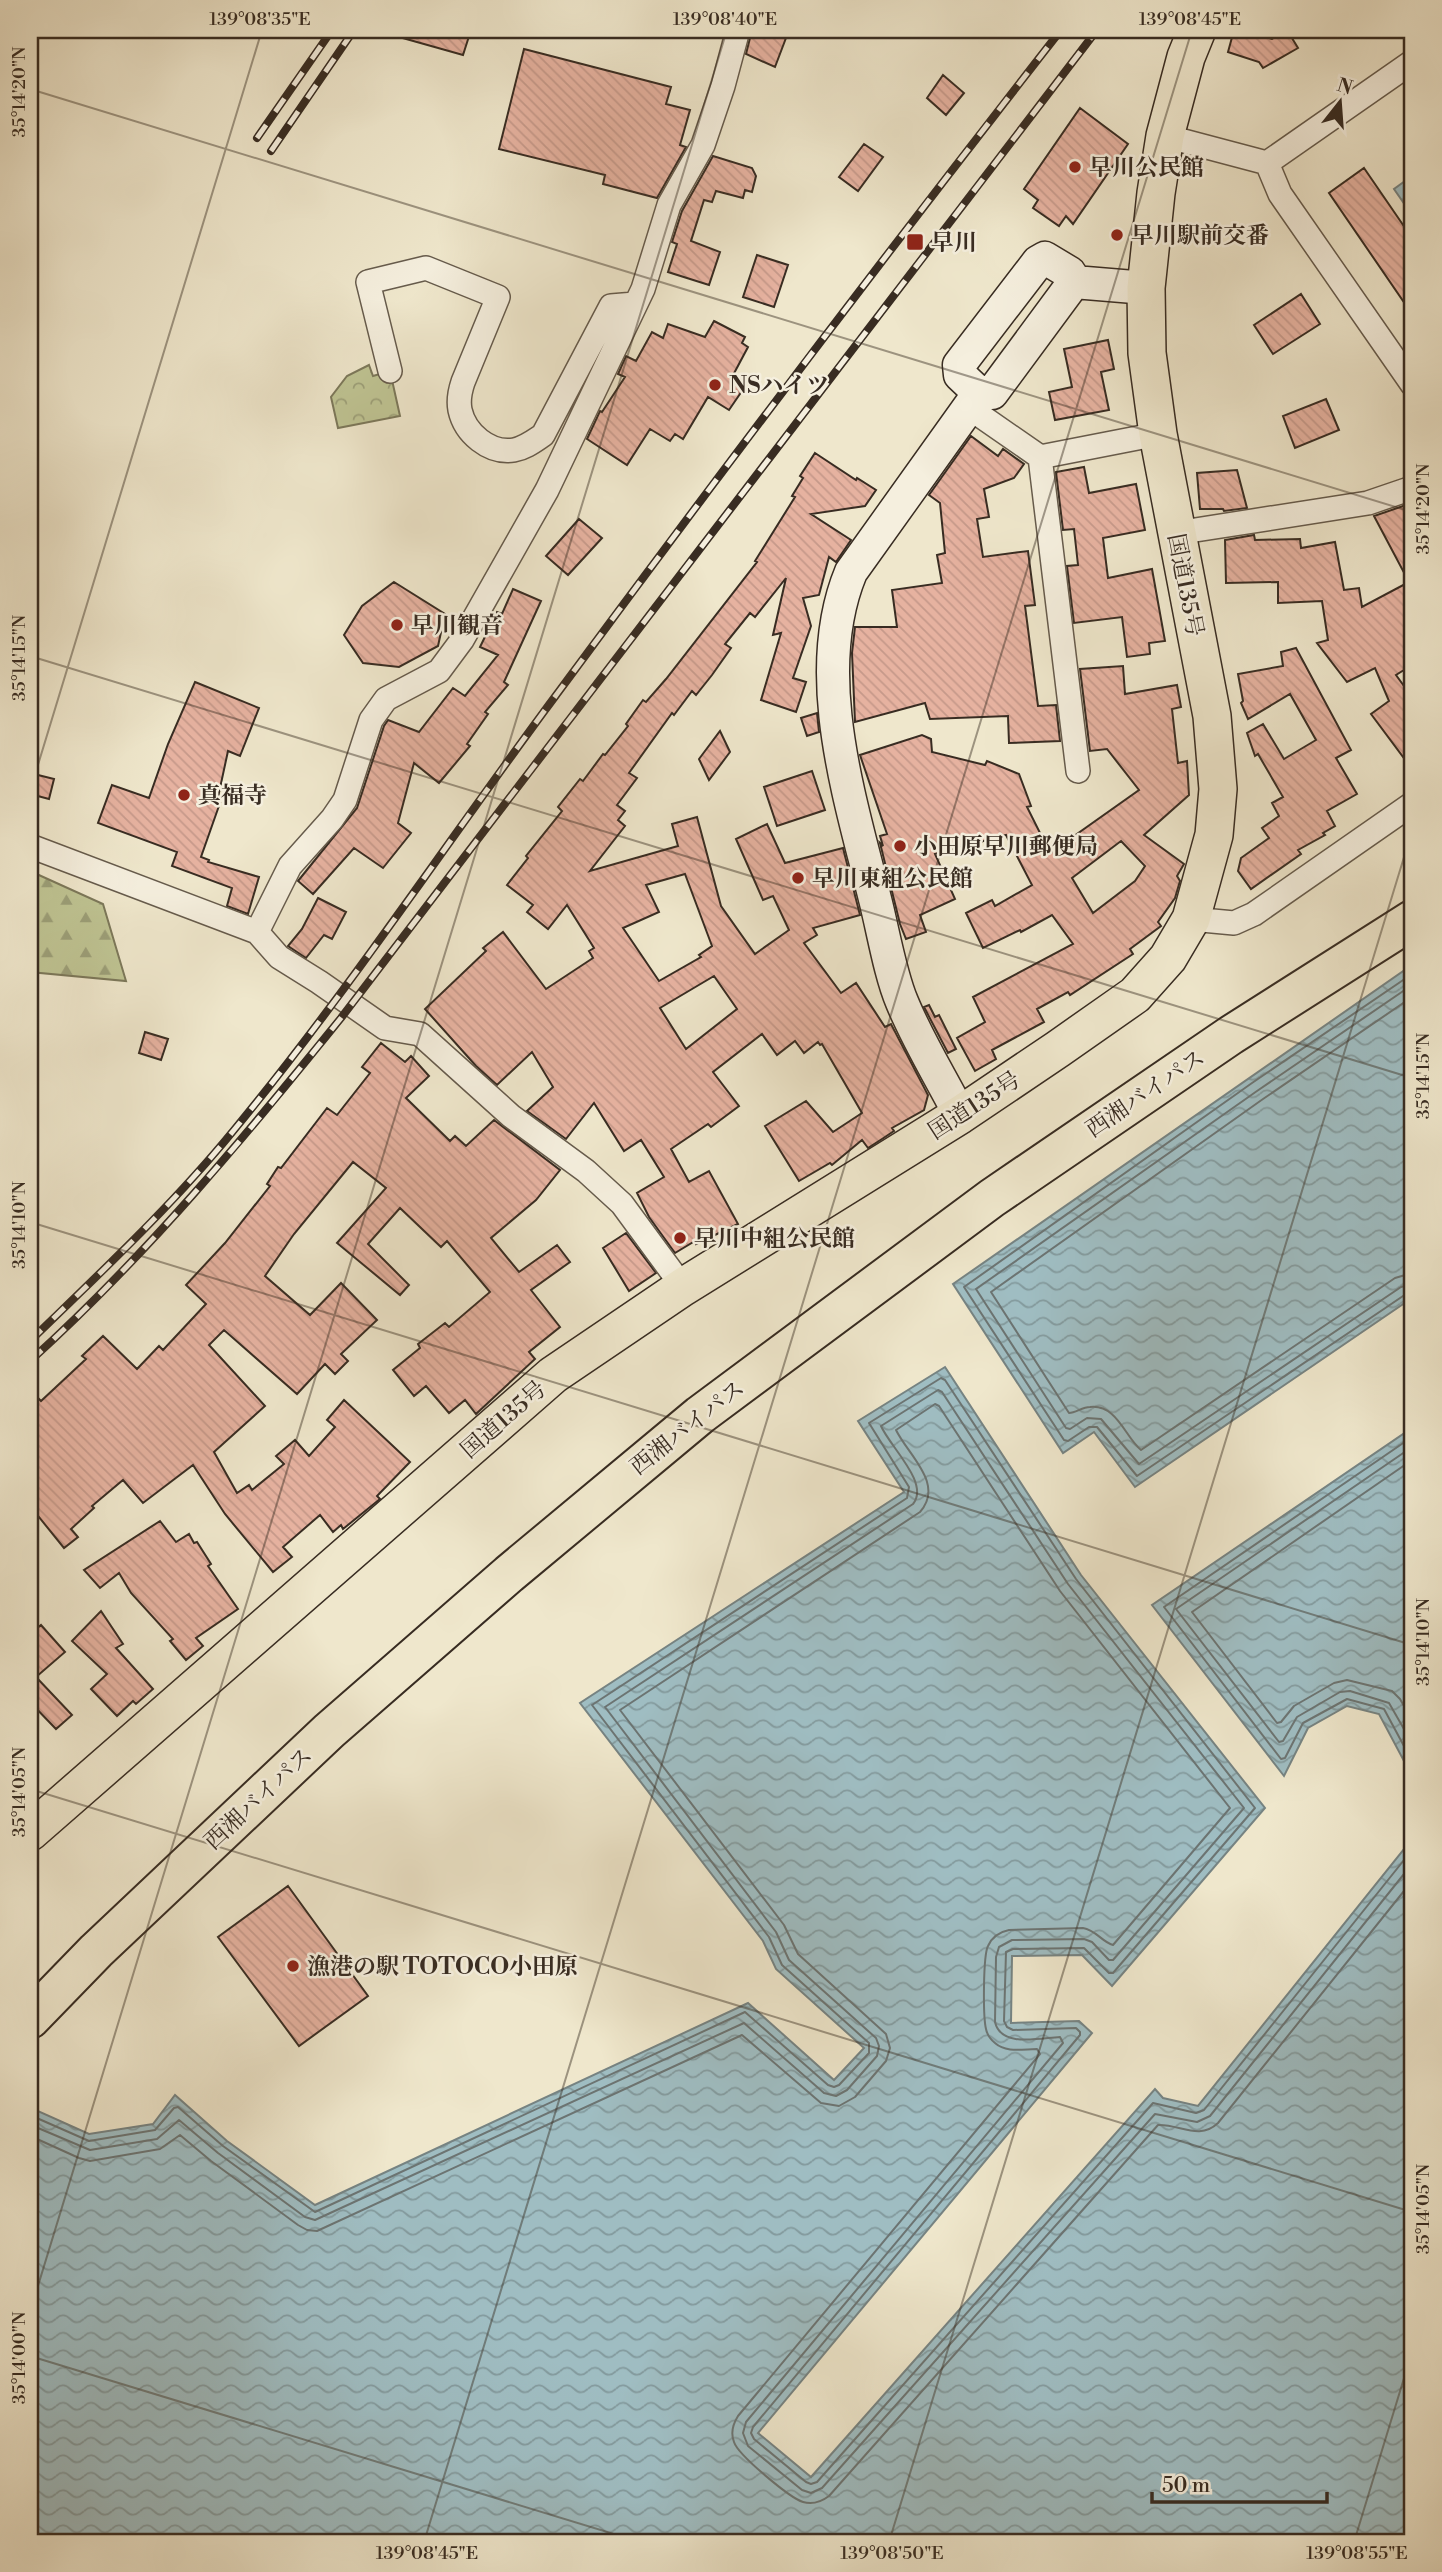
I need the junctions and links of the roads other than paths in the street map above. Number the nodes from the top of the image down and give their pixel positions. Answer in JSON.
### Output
{"nodes":[{"id":1,"x":738,"y":30,"type":"edge"},
{"id":2,"x":1197,"y":30,"type":"edge"},
{"id":3,"x":1412,"y":62,"type":"edge"},
{"id":4,"x":1166,"y":136,"type":"junction"},
{"id":5,"x":1267,"y":163,"type":"junction"},
{"id":6,"x":1074,"y":282,"type":"junction"},
{"id":7,"x":1146,"y":288,"type":"junction"},
{"id":8,"x":635,"y":304,"type":"junction"},
{"id":9,"x":390,"y":371,"type":"dead end"},
{"id":10,"x":1412,"y":384,"type":"edge"},
{"id":11,"x":974,"y":400,"type":"junction"},
{"id":12,"x":1158,"y":434,"type":"junction"},
{"id":13,"x":1040,"y":457,"type":"junction"},
{"id":14,"x":1412,"y":488,"type":"edge"},
{"id":15,"x":1176,"y":533,"type":"junction"},
{"id":16,"x":1078,"y":771,"type":"dead end"},
{"id":17,"x":1412,"y":803,"type":"edge"},
{"id":18,"x":30,"y":846,"type":"edge"},
{"id":19,"x":1412,"y":904,"type":"edge"},
{"id":20,"x":1191,"y":919,"type":"junction"},
{"id":21,"x":1412,"y":919,"type":"edge"},
{"id":22,"x":257,"y":932,"type":"junction"},
{"id":23,"x":960,"y":1115,"type":"junction"},
{"id":24,"x":683,"y":1287,"type":"junction"},
{"id":25,"x":30,"y":1832,"type":"edge"},
{"id":26,"x":30,"y":2003,"type":"edge"},
{"id":27,"x":30,"y":2019,"type":"edge"}],
"edges":[{"from":1,"to":8,"type":"street"},
{"from":2,"to":4,"type":"highway","name":"国道135号"},
{"from":3,"to":5,"type":"street"},
{"from":4,"to":5,"type":"street"},
{"from":4,"to":7,"type":"highway","name":"国道135号"},
{"from":5,"to":10,"type":"street"},
{"from":6,"to":7,"type":"main road"},
{"from":6,"to":11,"type":"main road"},
{"from":6,"to":11,"type":"main road"},
{"from":7,"to":12,"type":"highway","name":"国道135号"},
{"from":8,"to":9,"type":"street"},
{"from":8,"to":22,"type":"street"},
{"from":11,"to":13,"type":"street"},
{"from":11,"to":23,"type":"main road"},
{"from":12,"to":13,"type":"street"},
{"from":12,"to":15,"type":"highway","name":"国道135号"},
{"from":13,"to":16,"type":"street"},
{"from":14,"to":15,"type":"street"},
{"from":15,"to":20,"type":"highway","name":"国道135号"},
{"from":17,"to":20,"type":"street"},
{"from":18,"to":22,"type":"street"},
{"from":19,"to":26,"type":"highway","name":"西湘バイパス"},
{"from":20,"to":23,"type":"highway","name":"国道135号"},
{"from":21,"to":27,"type":"highway","name":"西湘バイパス"},
{"from":22,"to":24,"type":"street"},
{"from":23,"to":24,"type":"highway","name":"国道135号"},
{"from":24,"to":25,"type":"highway","name":"国道135号"}]}
